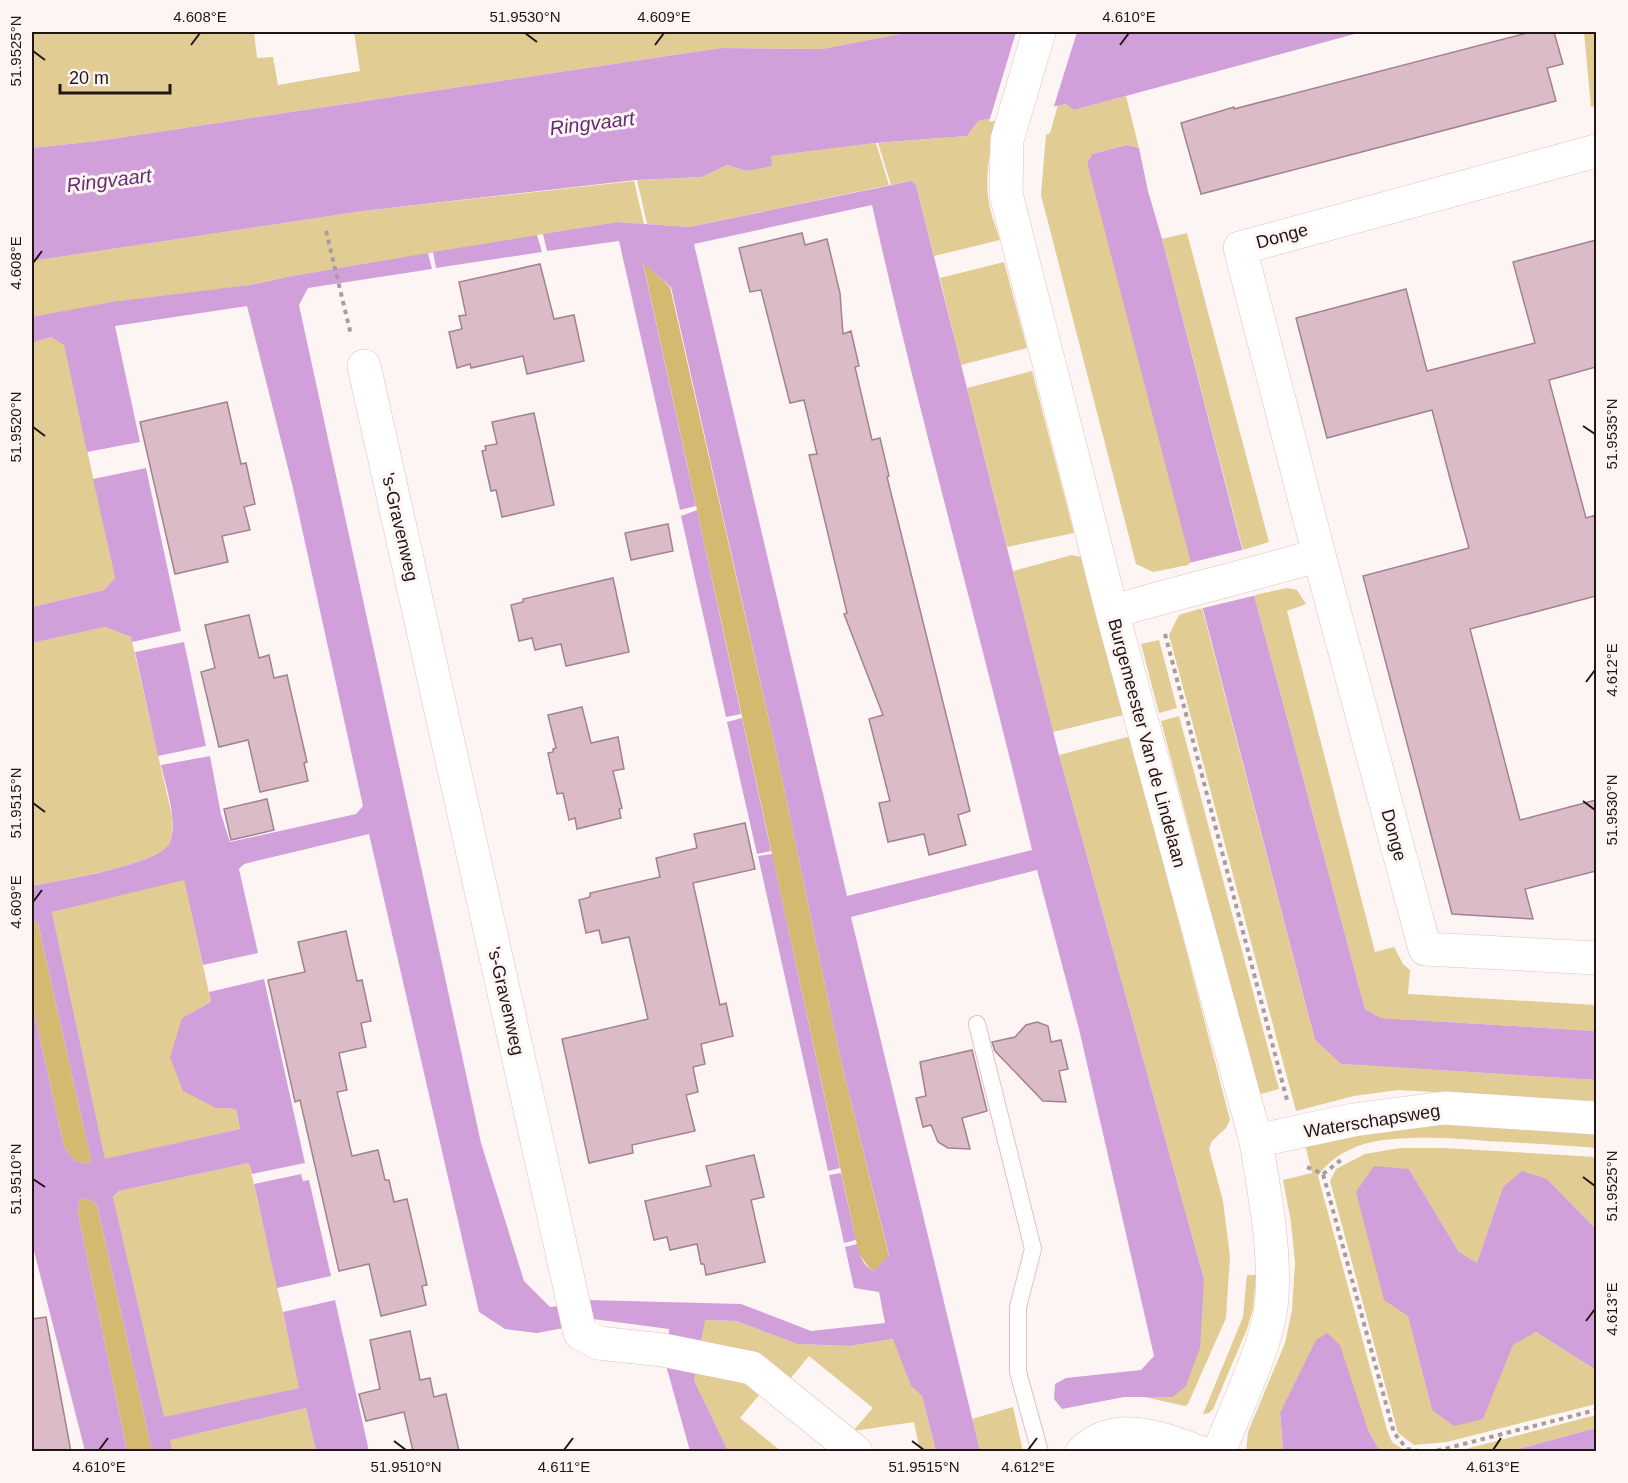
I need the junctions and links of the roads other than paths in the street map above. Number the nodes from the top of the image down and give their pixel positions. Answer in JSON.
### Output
{"nodes":[{"id":1,"x":1040,"y":32,"type":"edge"},
{"id":2,"x":1596,"y":151,"type":"edge"},
{"id":3,"x":364,"y":366,"type":"road end"},
{"id":4,"x":1319,"y":555,"type":"junction"},
{"id":5,"x":1112,"y":612,"type":"junction"},
{"id":6,"x":1596,"y":958,"type":"edge"},
{"id":7,"x":977,"y":1024,"type":"dead end"},
{"id":8,"x":1596,"y":1118,"type":"edge"},
{"id":9,"x":1256,"y":1141,"type":"junction"},
{"id":10,"x":856,"y":1452,"type":"edge"},
{"id":11,"x":1040,"y":1452,"type":"edge"},
{"id":12,"x":1082,"y":1452,"type":"edge"},
{"id":13,"x":1198,"y":1452,"type":"edge"},
{"id":14,"x":1219,"y":1452,"type":"edge"}],
"edges":[{"from":1,"to":5,"type":"street","name":"Burgemeester Van de Lindelaan"},
{"from":2,"to":4,"type":"street","name":"Donge"},
{"from":3,"to":10,"type":"street","name":"'s-Gravenweg"},
{"from":4,"to":5,"type":"street"},
{"from":4,"to":6,"type":"street","name":"Donge"},
{"from":5,"to":9,"type":"street","name":"Burgemeester Van de Lindelaan"},
{"from":7,"to":11,"type":"lane"},
{"from":8,"to":9,"type":"street","name":"Waterschapsweg"},
{"from":9,"to":14,"type":"street","name":"Burgemeester Van de Lindelaan"},
{"from":12,"to":13,"type":"street"}]}
